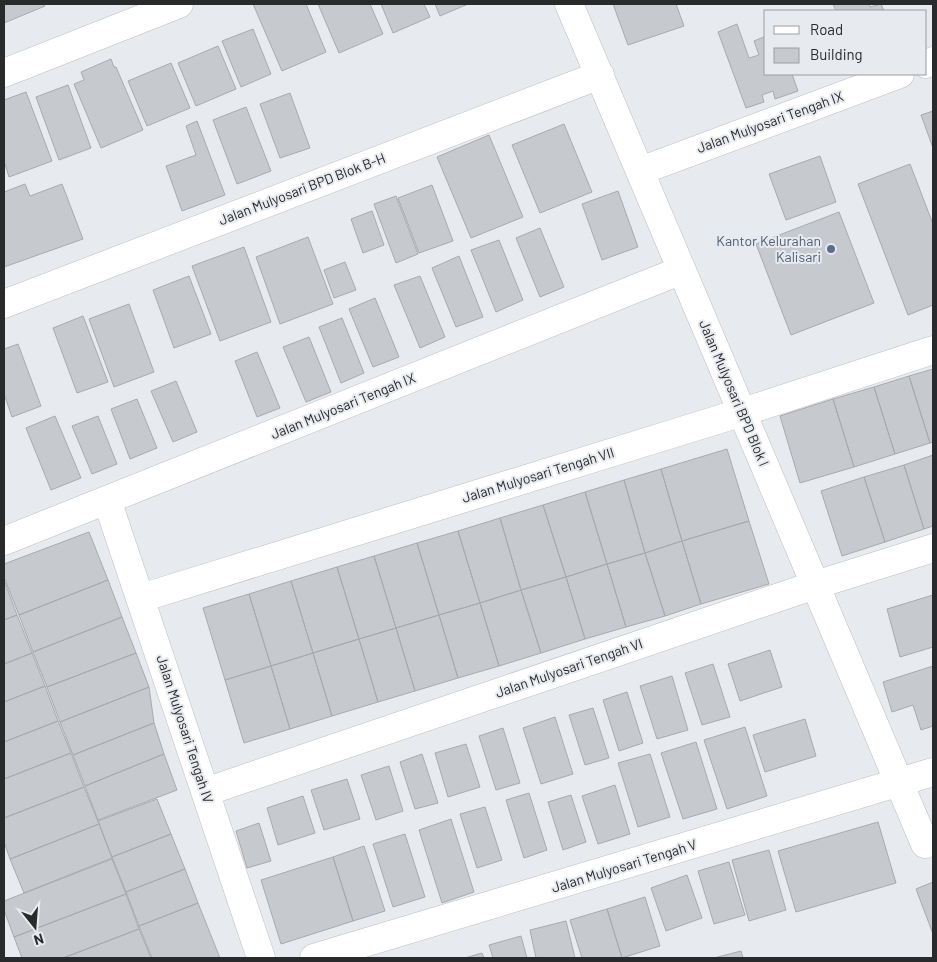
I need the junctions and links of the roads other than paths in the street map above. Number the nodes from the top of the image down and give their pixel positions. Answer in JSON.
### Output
{"nodes":[{"id":1,"x":179,"y":4,"type":"edge"},
{"id":2,"x":569,"y":4,"type":"edge"},
{"id":3,"x":4,"y":73,"type":"edge"},
{"id":4,"x":600,"y":75,"type":"junction"},
{"id":5,"x":897,"y":75,"type":"edge"},
{"id":6,"x":640,"y":171,"type":"junction"},
{"id":7,"x":682,"y":270,"type":"junction"},
{"id":8,"x":4,"y":304,"type":"edge"},
{"id":9,"x":933,"y":350,"type":"edge"},
{"id":10,"x":743,"y":412,"type":"junction"},
{"id":11,"x":108,"y":500,"type":"junction"},
{"id":12,"x":4,"y":541,"type":"edge"},
{"id":13,"x":933,"y":548,"type":"edge"},
{"id":14,"x":815,"y":584,"type":"junction"},
{"id":15,"x":141,"y":598,"type":"junction"},
{"id":16,"x":933,"y":772,"type":"edge"},
{"id":17,"x":900,"y":783,"type":"junction"},
{"id":18,"x":205,"y":792,"type":"junction"},
{"id":19,"x":925,"y":844,"type":"dead end"},
{"id":20,"x":262,"y":958,"type":"edge"},
{"id":21,"x":314,"y":958,"type":"edge"}],
"edges":[{"from":1,"to":3,"type":"street"},
{"from":2,"to":4,"type":"street","name":"Jalan Mulyosari BPD Blok I"},
{"from":4,"to":6,"type":"street","name":"Jalan Mulyosari BPD Blok I"},
{"from":4,"to":8,"type":"street","name":"Jalan Mulyosari BPD Blok B-H"},
{"from":5,"to":6,"type":"street","name":"Jalan Mulyosari Tengah IX"},
{"from":6,"to":7,"type":"street","name":"Jalan Mulyosari BPD Blok I"},
{"from":7,"to":10,"type":"street","name":"Jalan Mulyosari BPD Blok I"},
{"from":7,"to":11,"type":"street","name":"Jalan Mulyosari Tengah IX"},
{"from":9,"to":10,"type":"street","name":"Jalan Mulyosari Tengah VII"},
{"from":10,"to":14,"type":"street","name":"Jalan Mulyosari BPD Blok I"},
{"from":10,"to":15,"type":"street","name":"Jalan Mulyosari Tengah VII"},
{"from":11,"to":12,"type":"street","name":"Jalan Mulyosari Tengah IX"},
{"from":11,"to":15,"type":"street","name":"Jalan Mulyosari Tengah IV"},
{"from":13,"to":14,"type":"street","name":"Jalan Mulyosari Tengah VI"},
{"from":14,"to":17,"type":"street","name":"Jalan Mulyosari BPD Blok I"},
{"from":14,"to":18,"type":"street","name":"Jalan Mulyosari Tengah VI"},
{"from":15,"to":18,"type":"street","name":"Jalan Mulyosari Tengah IV"},
{"from":16,"to":17,"type":"street","name":"Jalan Mulyosari Tengah V"},
{"from":17,"to":19,"type":"street","name":"Jalan Mulyosari BPD Blok I"},
{"from":17,"to":21,"type":"street","name":"Jalan Mulyosari Tengah V"},
{"from":18,"to":20,"type":"street","name":"Jalan Mulyosari Tengah IV"}]}
